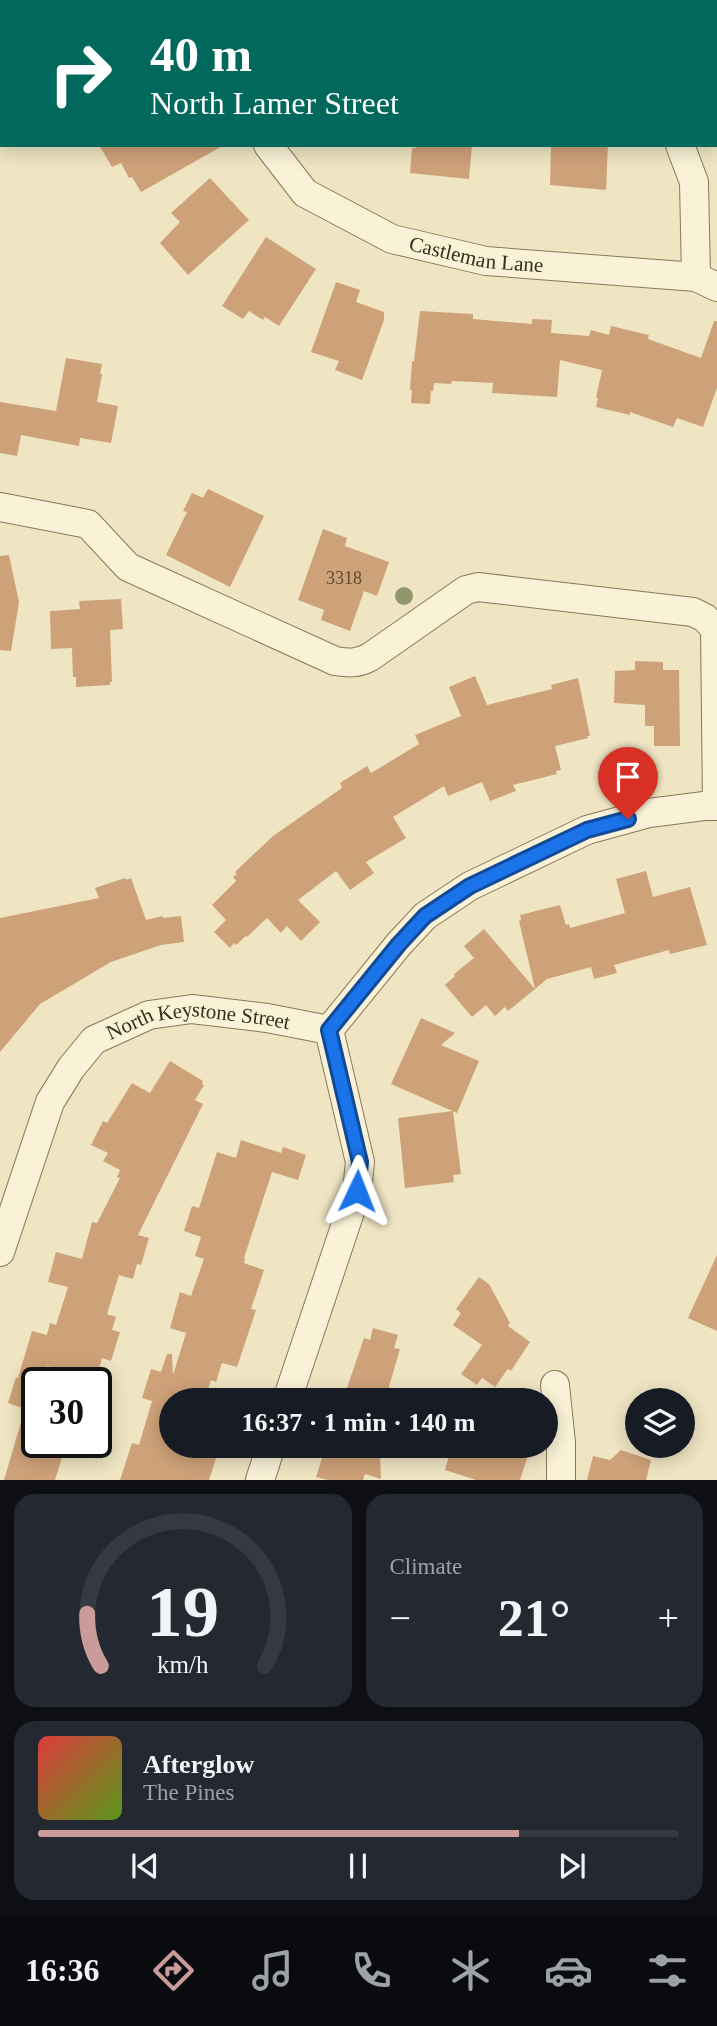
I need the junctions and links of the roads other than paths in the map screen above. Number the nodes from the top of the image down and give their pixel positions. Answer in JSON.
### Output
{"nodes":[{"id":1,"x":270,"y":147,"type":"edge"},
{"id":2,"x":681,"y":147,"type":"edge"},
{"id":3,"x":706,"y":282,"type":"edge"},
{"id":4,"x":0,"y":507,"type":"edge"},
{"id":5,"x":717,"y":806,"type":"edge"},
{"id":6,"x":329,"y":1030,"type":"junction"},
{"id":7,"x":0,"y":1252,"type":"edge"},
{"id":8,"x":555,"y":1385,"type":"dead end"},
{"id":9,"x":291,"y":1388,"type":"edge"},
{"id":10,"x":267,"y":1458,"type":"edge"},
{"id":11,"x":260,"y":1480,"type":"edge"},
{"id":12,"x":561,"y":1480,"type":"edge"}],
"edges":[{"from":1,"to":3,"type":"street","name":"Castleman Lane"},
{"from":2,"to":3,"type":"street"},
{"from":4,"to":5,"type":"street"},
{"from":5,"to":6,"type":"street"},
{"from":6,"to":7,"type":"street","name":"North Keystone Street"},
{"from":6,"to":9,"type":"street"},
{"from":8,"to":12,"type":"street"},
{"from":10,"to":11,"type":"street"}]}
